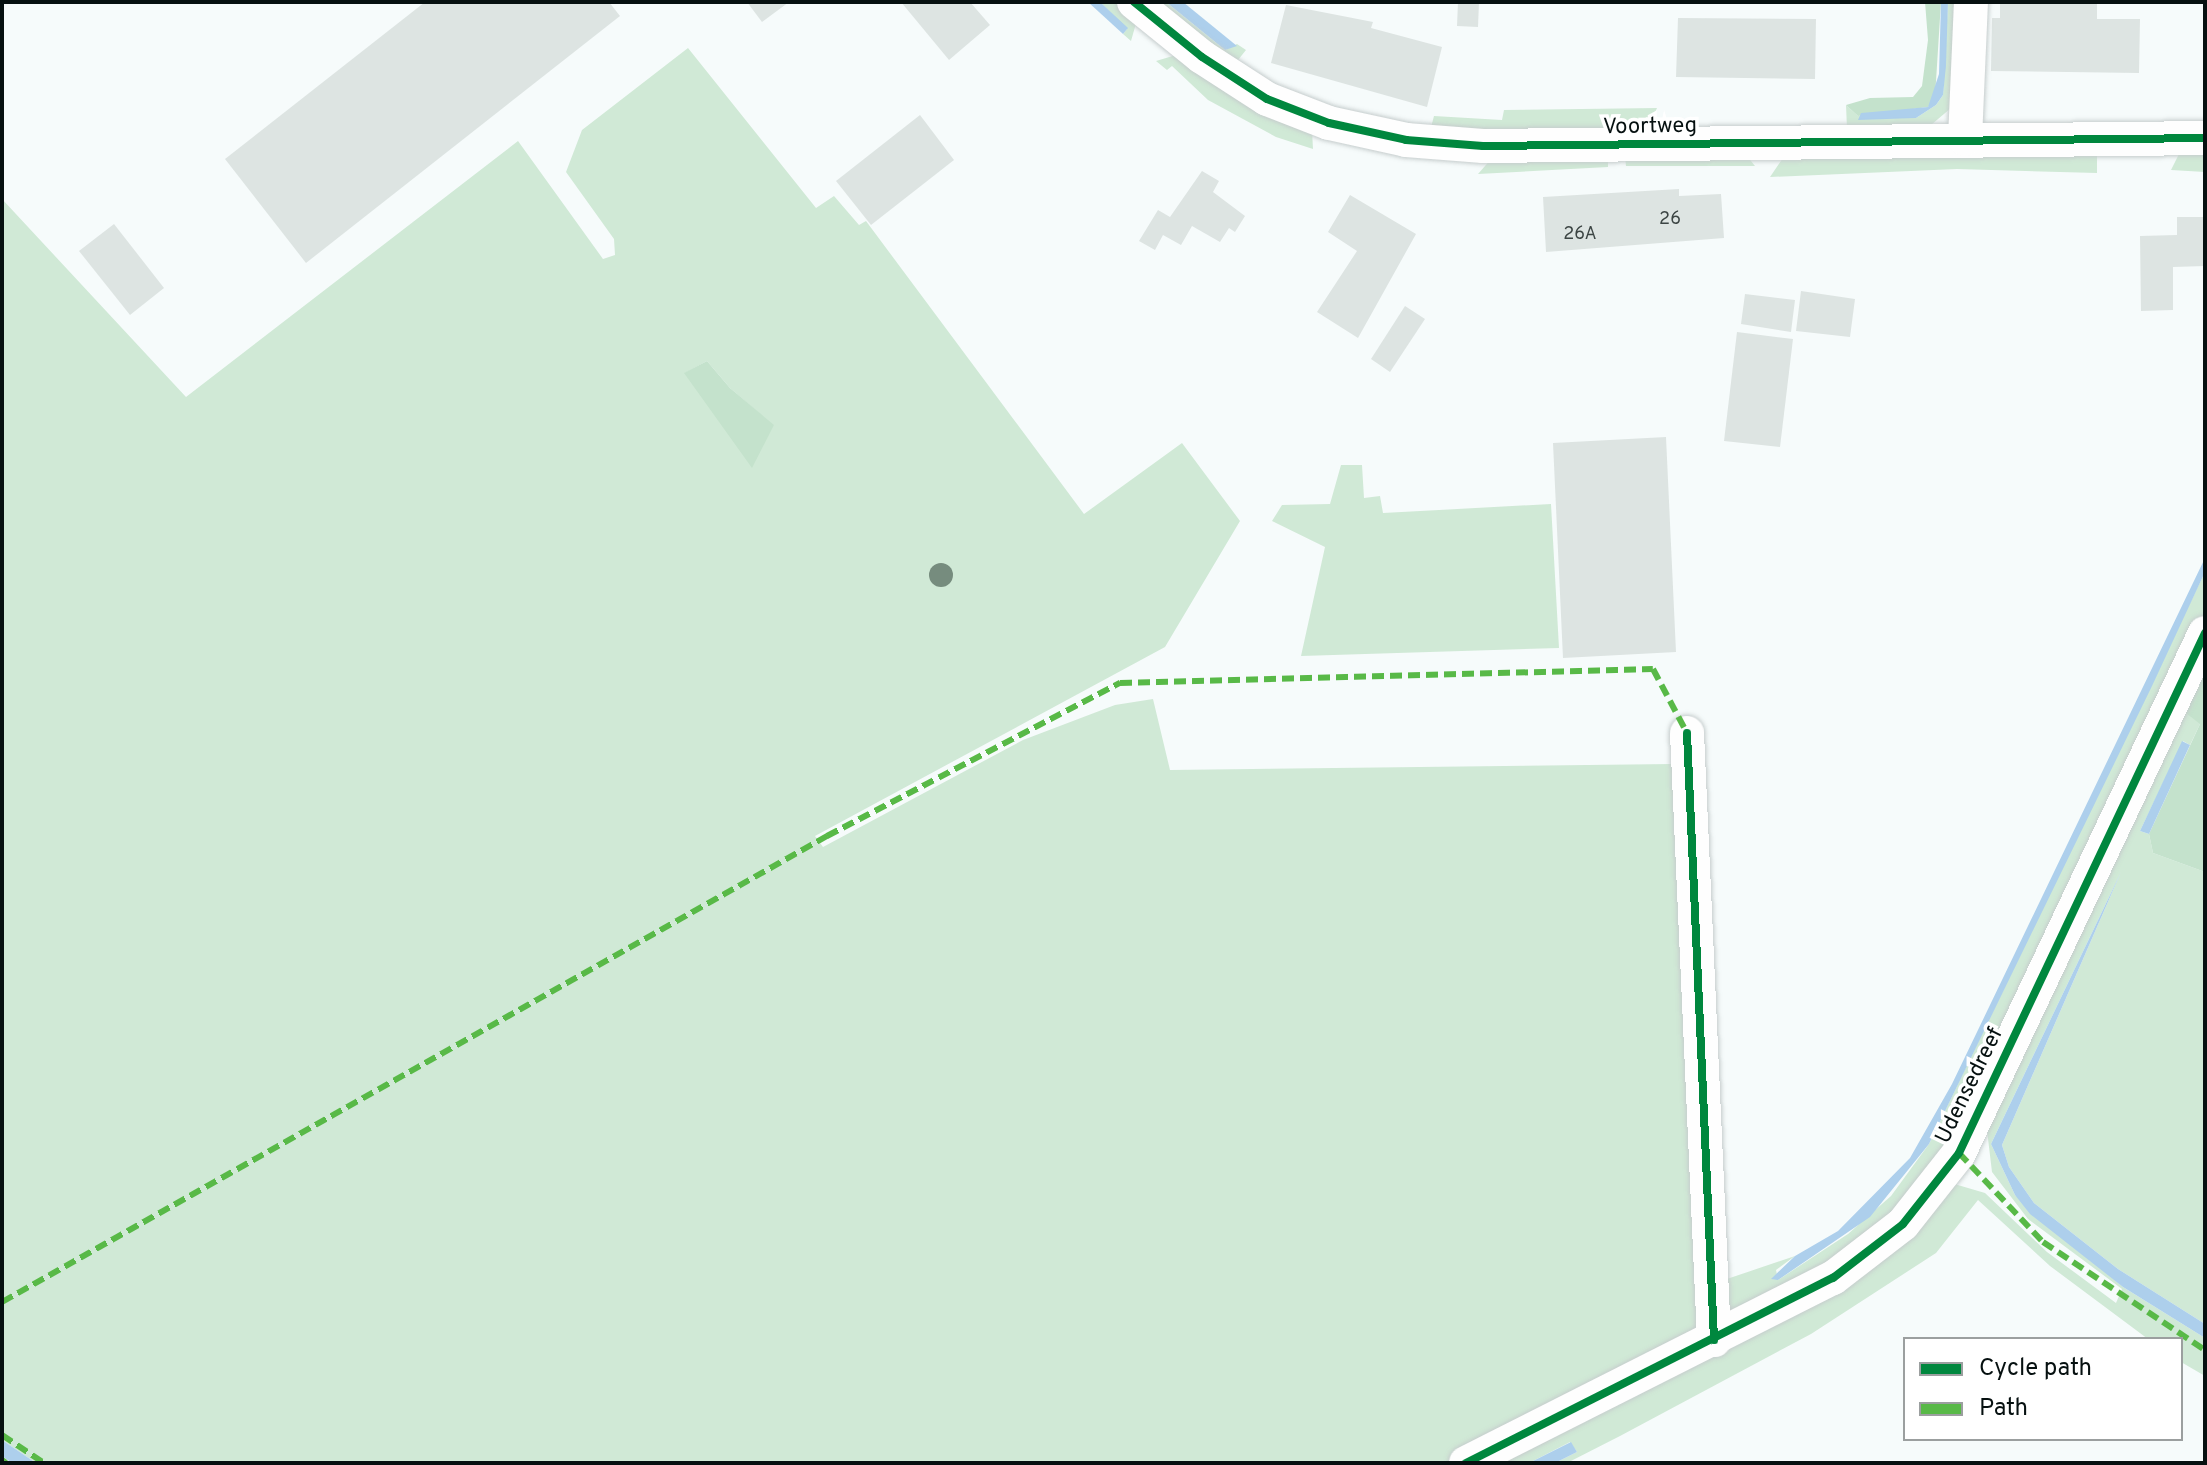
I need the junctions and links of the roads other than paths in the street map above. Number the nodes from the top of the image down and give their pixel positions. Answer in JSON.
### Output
{"nodes":[{"id":1,"x":1134,"y":2,"type":"edge"},
{"id":2,"x":1971,"y":2,"type":"edge"},
{"id":3,"x":2205,"y":138,"type":"edge"},
{"id":4,"x":1965,"y":139,"type":"junction"},
{"id":5,"x":2205,"y":633,"type":"edge"},
{"id":6,"x":1687,"y":733,"type":"dead end"},
{"id":7,"x":1714,"y":1340,"type":"junction"},
{"id":8,"x":1466,"y":1463,"type":"edge"}],
"edges":[{"from":1,"to":4,"type":"street","name":"Voortweg"},
{"from":2,"to":4,"type":"street"},
{"from":3,"to":4,"type":"street","name":"Voortweg"},
{"from":5,"to":7,"type":"street","name":"Udensedreef"},
{"from":6,"to":7,"type":"street"},
{"from":7,"to":8,"type":"street","name":"Udensedreef"}]}
